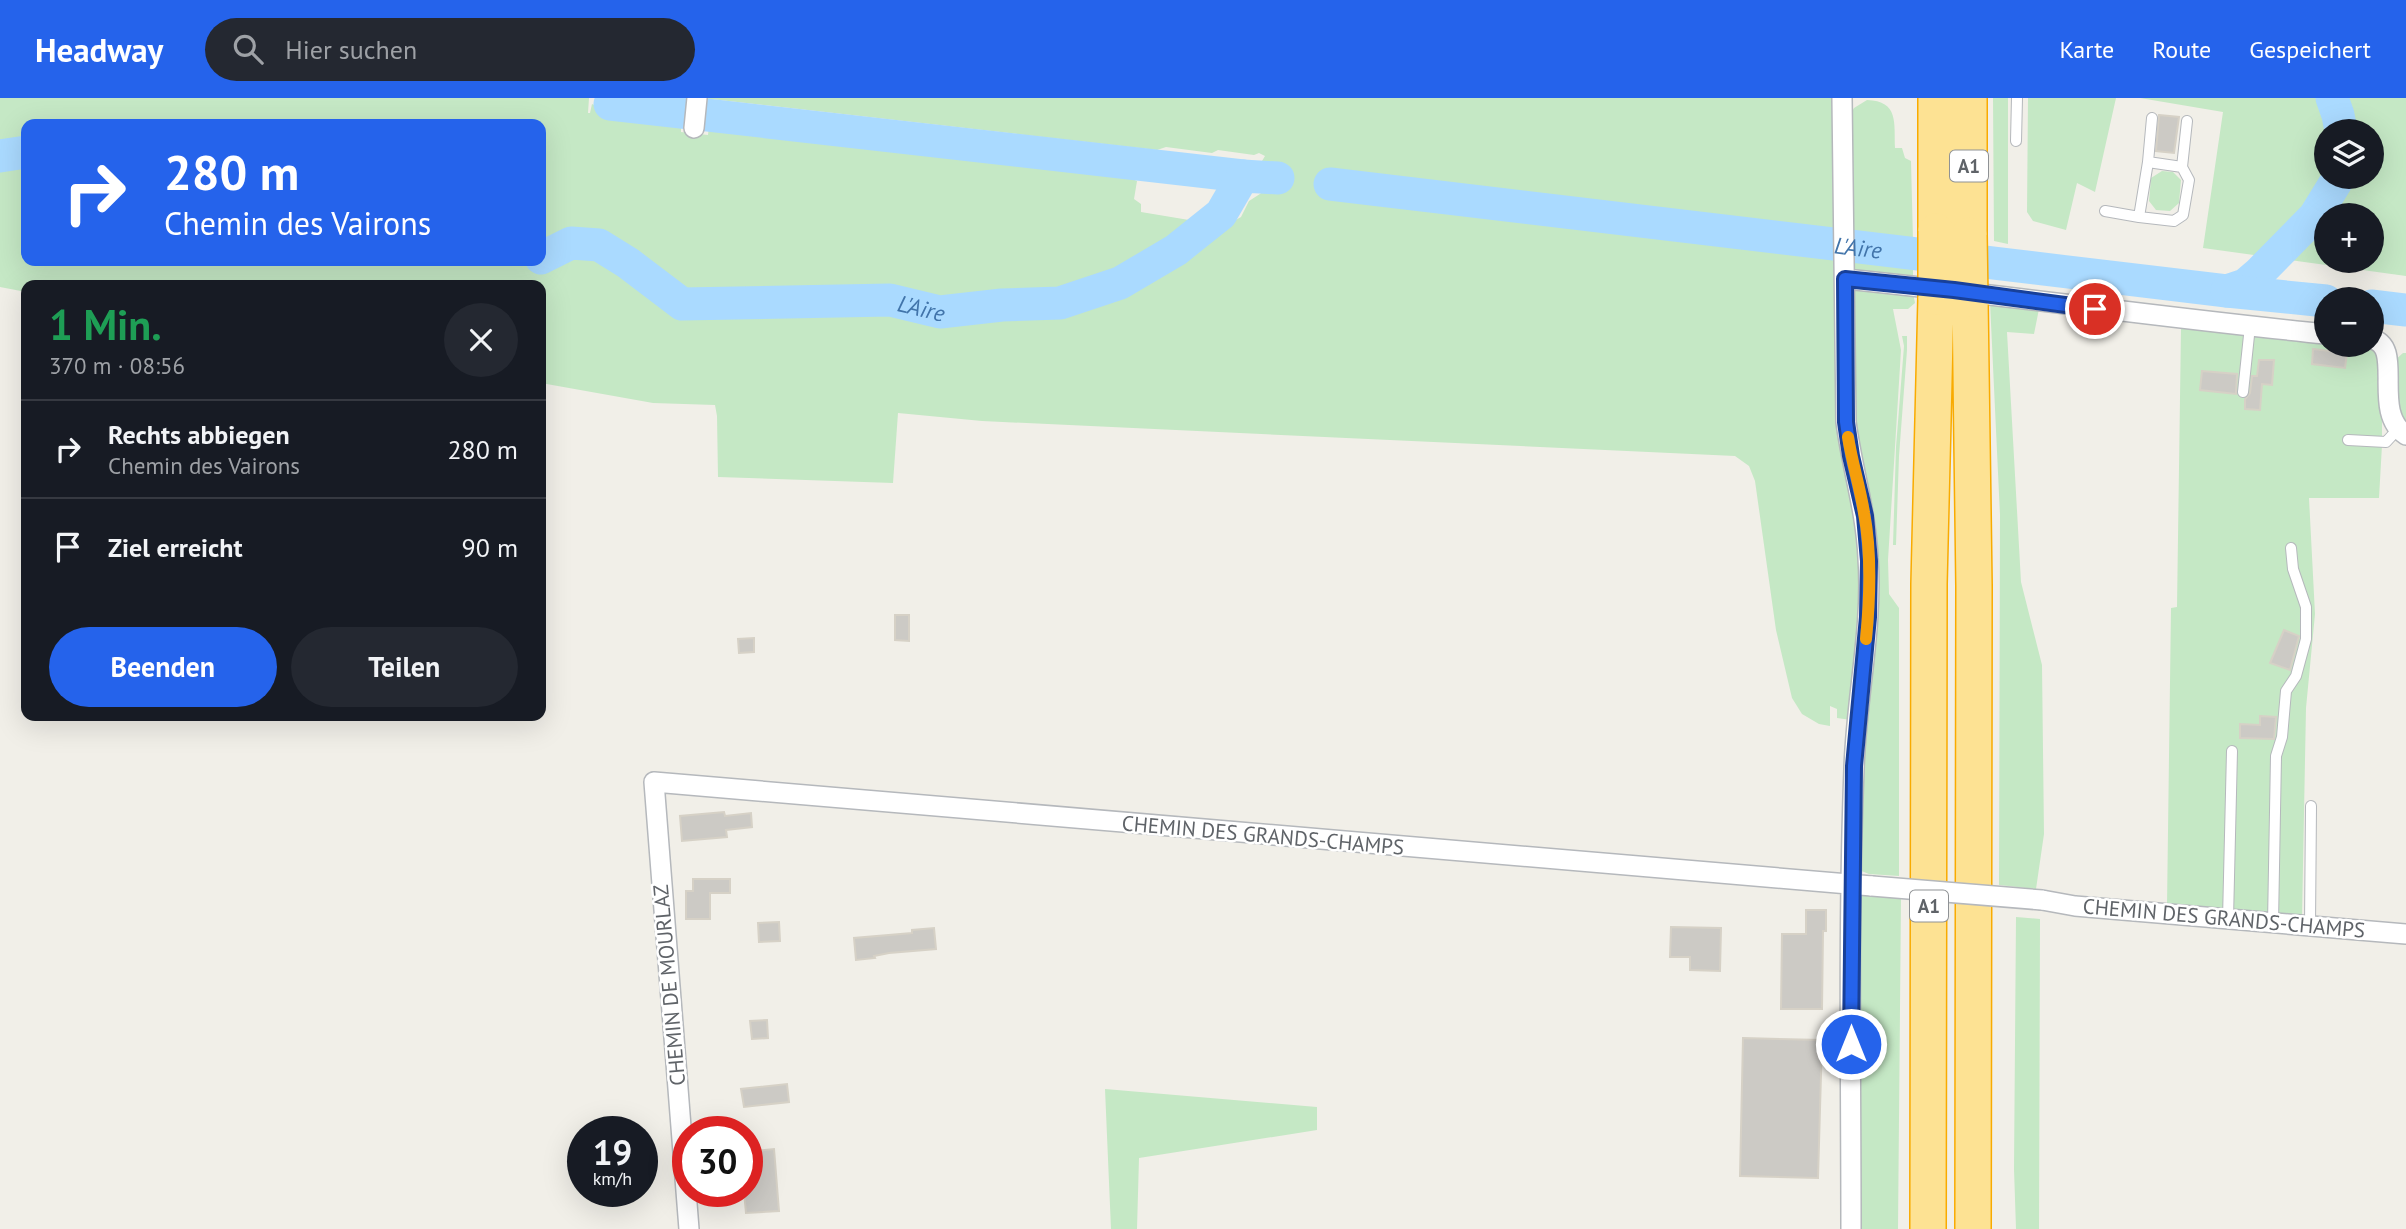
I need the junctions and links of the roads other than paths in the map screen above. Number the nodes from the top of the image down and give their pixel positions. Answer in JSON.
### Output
{"nodes":[{"id":1,"x":697,"y":98,"type":"edge"},
{"id":2,"x":1842,"y":98,"type":"edge"},
{"id":3,"x":1936,"y":98,"type":"edge"},
{"id":4,"x":1969,"y":98,"type":"edge"},
{"id":5,"x":2017,"y":98,"type":"edge"},
{"id":6,"x":2152,"y":118,"type":"dead end"},
{"id":7,"x":2187,"y":121,"type":"dead end"},
{"id":8,"x":694,"y":128,"type":"dead end"},
{"id":9,"x":2016,"y":141,"type":"dead end"},
{"id":10,"x":2148,"y":162,"type":"junction"},
{"id":11,"x":2182,"y":167,"type":"junction"},
{"id":12,"x":2105,"y":211,"type":"dead end"},
{"id":13,"x":2139,"y":217,"type":"junction"},
{"id":14,"x":1953,"y":233,"type":"junction"},
{"id":15,"x":1845,"y":275,"type":"junction"},
{"id":16,"x":1953,"y":298,"type":"junction"},
{"id":17,"x":2250,"y":326,"type":"junction"},
{"id":18,"x":2314,"y":333,"type":"edge"},
{"id":19,"x":2384,"y":344,"type":"edge"},
{"id":20,"x":2243,"y":392,"type":"dead end"},
{"id":21,"x":2402,"y":432,"type":"edge"},
{"id":22,"x":2348,"y":440,"type":"dead end"},
{"id":23,"x":2291,"y":548,"type":"dead end"},
{"id":24,"x":2232,"y":751,"type":"dead end"},
{"id":25,"x":654,"y":782,"type":"joint"},
{"id":26,"x":2311,"y":806,"type":"dead end"},
{"id":27,"x":1852,"y":884,"type":"junction"},
{"id":28,"x":2228,"y":919,"type":"junction"},
{"id":29,"x":2273,"y":923,"type":"junction"},
{"id":30,"x":2310,"y":925,"type":"junction"},
{"id":31,"x":2406,"y":934,"type":"edge"},
{"id":32,"x":689,"y":1229,"type":"edge"},
{"id":33,"x":1850,"y":1229,"type":"edge"},
{"id":34,"x":1928,"y":1229,"type":"edge"},
{"id":35,"x":1973,"y":1229,"type":"edge"}],
"edges":[{"from":1,"to":8,"type":"street"},
{"from":2,"to":15,"type":"street"},
{"from":3,"to":14,"type":"highway","number":"A1"},
{"from":4,"to":14,"type":"highway","number":"A1"},
{"from":5,"to":9,"type":"lane"},
{"from":6,"to":10,"type":"lane"},
{"from":7,"to":11,"type":"lane"},
{"from":10,"to":11,"type":"lane"},
{"from":10,"to":13,"type":"lane"},
{"from":11,"to":13,"type":"lane"},
{"from":12,"to":13,"type":"lane"},
{"from":14,"to":16,"type":"highway","number":"A1","bridge":true},
{"from":15,"to":17,"type":"street"},
{"from":15,"to":27,"type":"street"},
{"from":16,"to":34,"type":"highway","number":"A1"},
{"from":16,"to":35,"type":"highway","number":"A1"},
{"from":17,"to":18,"type":"street"},
{"from":17,"to":20,"type":"lane"},
{"from":19,"to":21,"type":"street"},
{"from":21,"to":22,"type":"lane"},
{"from":23,"to":29,"type":"lane"},
{"from":24,"to":28,"type":"lane"},
{"from":25,"to":27,"type":"street","name":"CHEMIN DES GRANDS-CHAMPS"},
{"from":25,"to":32,"type":"street","name":"CHEMIN DE MOURLAZ"},
{"from":26,"to":30,"type":"lane"},
{"from":27,"to":28,"type":"street","name":"CHEMIN DES GRANDS-CHAMPS","bridge":true},
{"from":27,"to":33,"type":"street"},
{"from":28,"to":29,"type":"street","name":"CHEMIN DES GRANDS-CHAMPS"},
{"from":29,"to":30,"type":"street","name":"CHEMIN DES GRANDS-CHAMPS"},
{"from":30,"to":31,"type":"street","name":"CHEMIN DES GRANDS-CHAMPS"}]}
